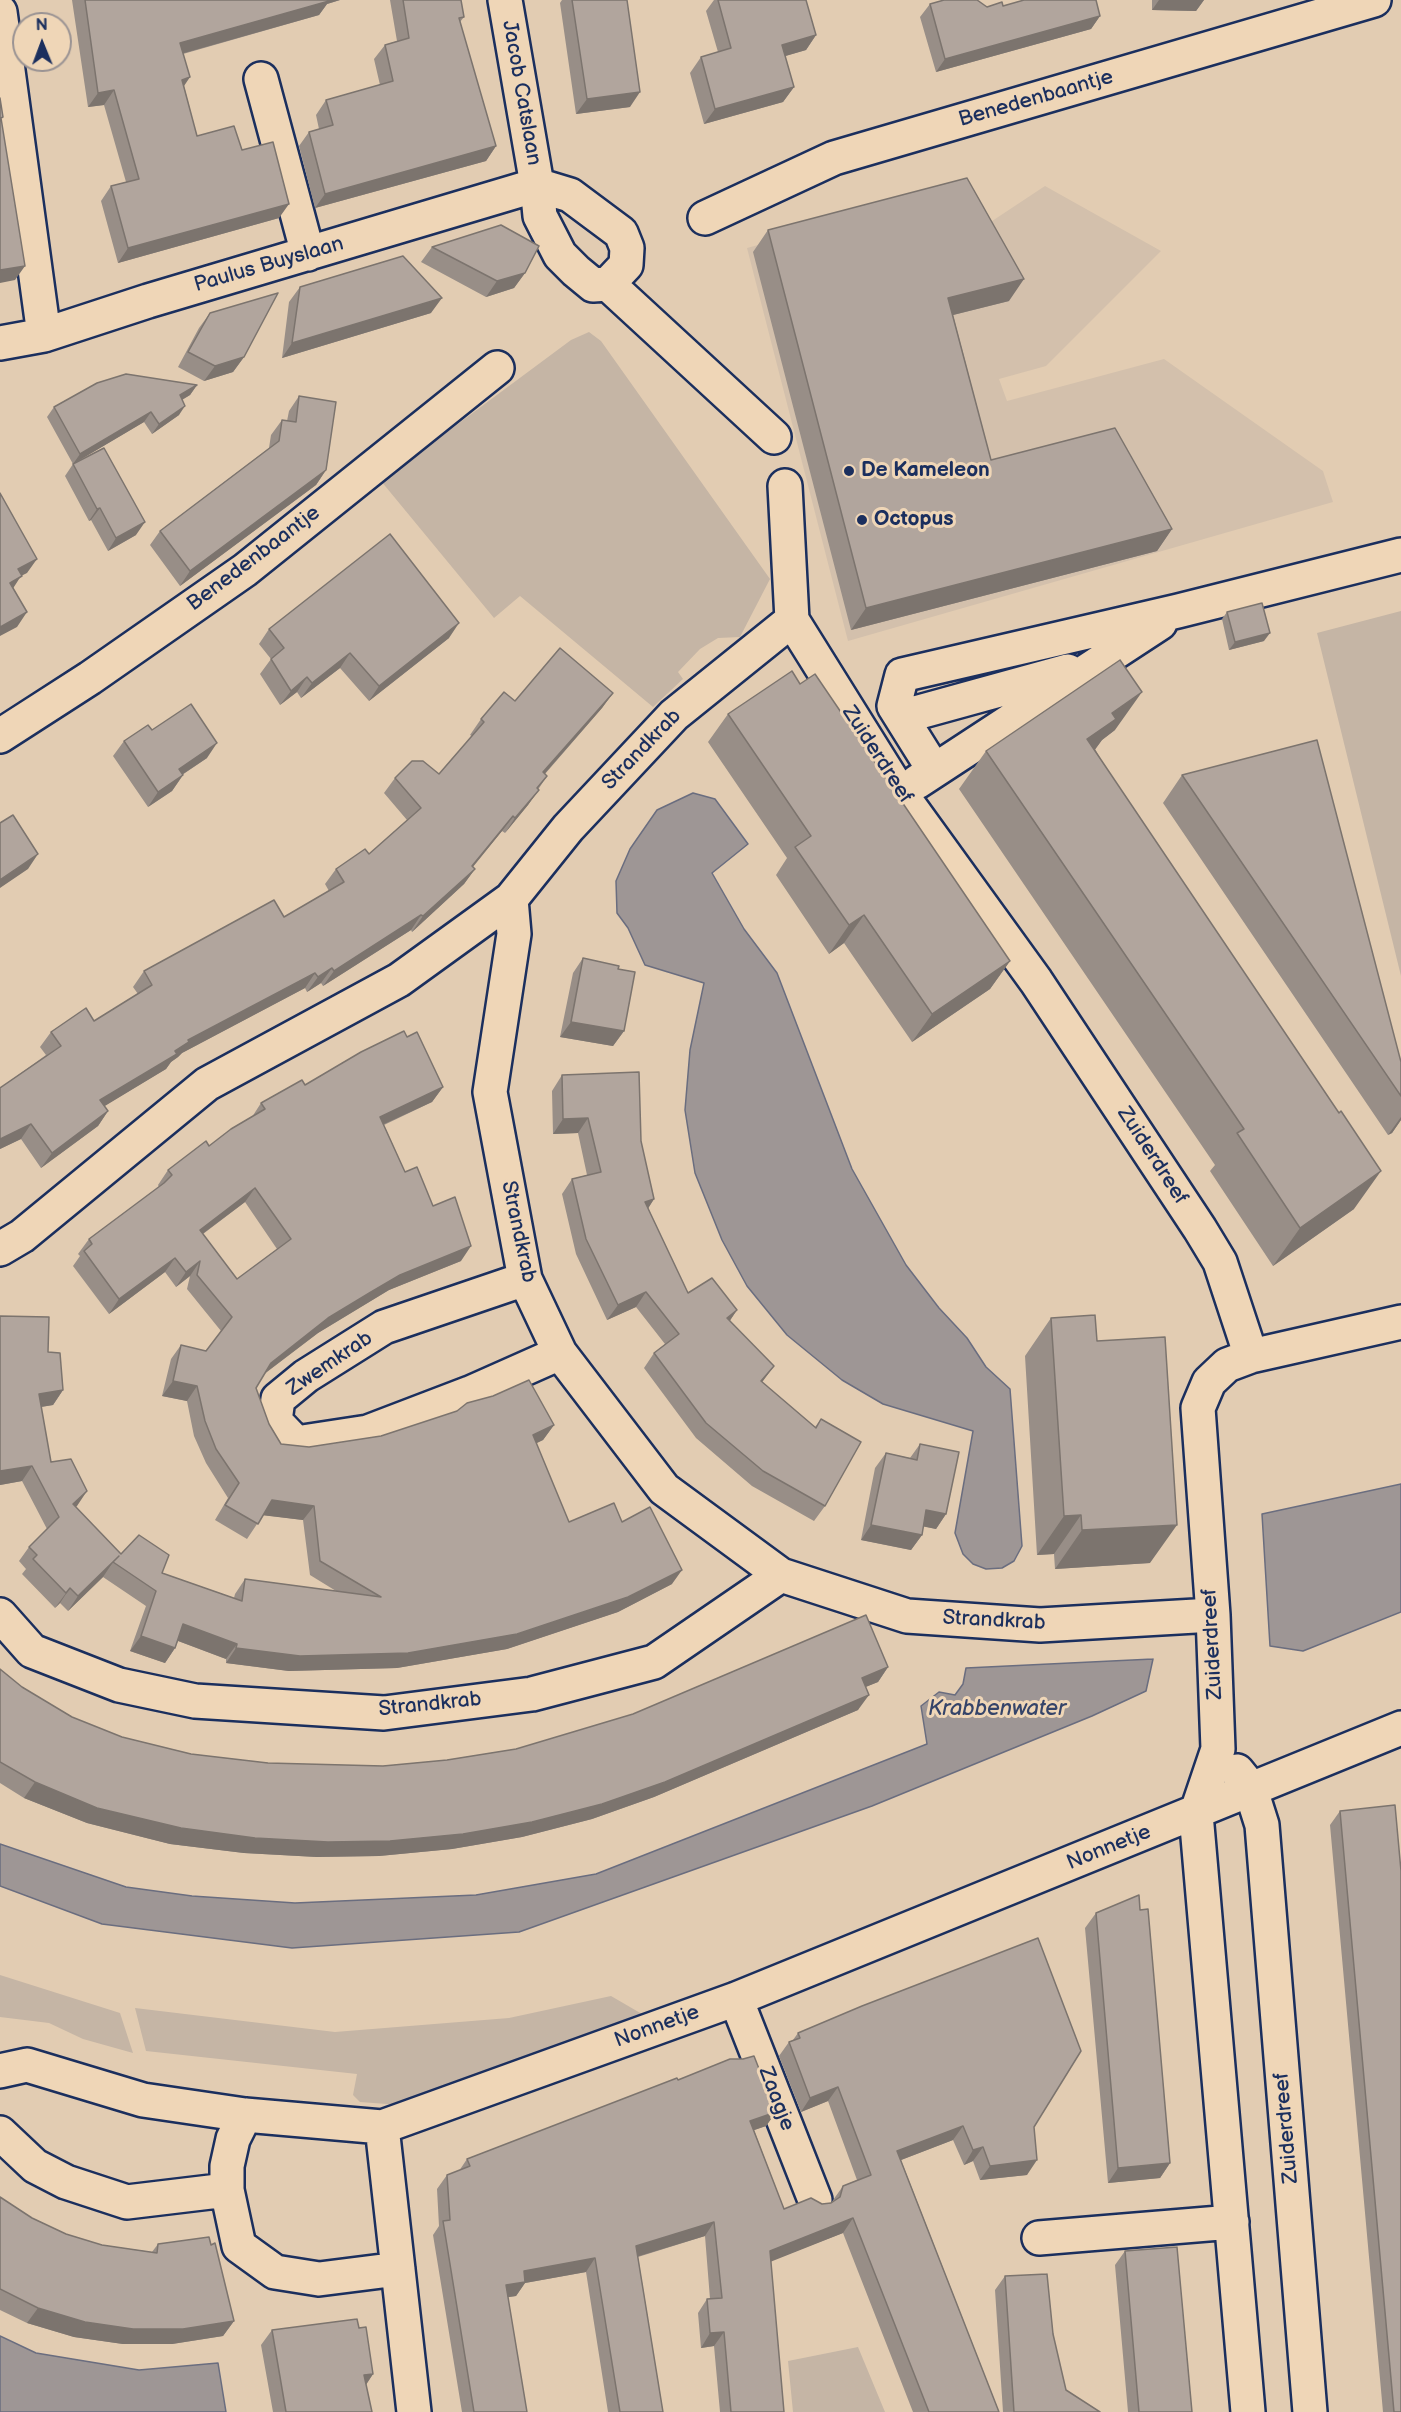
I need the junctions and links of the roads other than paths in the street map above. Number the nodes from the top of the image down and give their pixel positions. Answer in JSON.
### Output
{"nodes":[{"id":1,"x":505,"y":0,"type":"edge"},
{"id":2,"x":1374,"y":0,"type":"edge"},
{"id":3,"x":0,"y":12,"type":"edge"},
{"id":4,"x":261,"y":80,"type":"dead end"},
{"id":5,"x":537,"y":185,"type":"junction"},
{"id":6,"x":705,"y":218,"type":"dead end"},
{"id":7,"x":308,"y":254,"type":"junction"},
{"id":8,"x":608,"y":284,"type":"junction"},
{"id":9,"x":44,"y":334,"type":"junction"},
{"id":10,"x":0,"y":343,"type":"edge"},
{"id":11,"x":497,"y":368,"type":"dead end"},
{"id":12,"x":774,"y":437,"type":"dead end"},
{"id":13,"x":785,"y":486,"type":"dead end"},
{"id":14,"x":1401,"y":555,"type":"edge"},
{"id":15,"x":1178,"y":611,"type":"junction"},
{"id":16,"x":792,"y":620,"type":"junction"},
{"id":17,"x":1099,"y":662,"type":"junction"},
{"id":18,"x":901,"y":717,"type":"junction"},
{"id":19,"x":0,"y":736,"type":"edge"},
{"id":20,"x":934,"y":770,"type":"junction"},
{"id":21,"x":900,"y":793,"type":"junction"},
{"id":22,"x":511,"y":899,"type":"junction"},
{"id":23,"x":0,"y":1249,"type":"edge"},
{"id":24,"x":525,"y":1279,"type":"junction"},
{"id":25,"x":1401,"y":1322,"type":"edge"},
{"id":26,"x":560,"y":1353,"type":"junction"},
{"id":27,"x":1251,"y":1356,"type":"junction"},
{"id":28,"x":781,"y":1575,"type":"junction"},
{"id":29,"x":0,"y":1615,"type":"edge"},
{"id":30,"x":1212,"y":1615,"type":"junction"},
{"id":31,"x":1401,"y":1728,"type":"edge"},
{"id":32,"x":1218,"y":1749,"type":"junction"},
{"id":33,"x":1251,"y":1787,"type":"junction"},
{"id":34,"x":1196,"y":1814,"type":"junction"},
{"id":35,"x":736,"y":1999,"type":"junction"},
{"id":36,"x":0,"y":2071,"type":"edge"},
{"id":37,"x":245,"y":2115,"type":"junction"},
{"id":38,"x":382,"y":2127,"type":"junction"},
{"id":39,"x":0,"y":2133,"type":"edge"},
{"id":40,"x":228,"y":2190,"type":"junction"},
{"id":41,"x":815,"y":2200,"type":"edge"},
{"id":42,"x":1232,"y":2222,"type":"junction"},
{"id":43,"x":1039,"y":2238,"type":"dead end"},
{"id":44,"x":398,"y":2269,"type":"junction"},
{"id":45,"x":414,"y":2412,"type":"edge"},
{"id":46,"x":1248,"y":2412,"type":"edge"},
{"id":47,"x":1310,"y":2412,"type":"edge"}],
"edges":[{"from":1,"to":5,"type":"street","name":"Jacob Catslaan"},
{"from":2,"to":6,"type":"street","name":"Benedenbaantje"},
{"from":3,"to":9,"type":"street"},
{"from":4,"to":7,"type":"street"},
{"from":5,"to":7,"type":"street","name":"Paulus Buyslaan"},
{"from":5,"to":8,"type":"street","name":"Jacob Catslaan"},
{"from":5,"to":8,"type":"street","name":"Jacob Catslaan"},
{"from":7,"to":9,"type":"street","name":"Paulus Buyslaan"},
{"from":8,"to":12,"type":"street"},
{"from":9,"to":10,"type":"street","name":"Paulus Buyslaan"},
{"from":11,"to":19,"type":"street","name":"Benedenbaantje"},
{"from":13,"to":16,"type":"street"},
{"from":14,"to":15,"type":"street"},
{"from":15,"to":17,"type":"street"},
{"from":15,"to":18,"type":"street"},
{"from":16,"to":21,"type":"street","name":"Zuiderdreef"},
{"from":16,"to":22,"type":"street","name":"Strandkrab"},
{"from":17,"to":18,"type":"street"},
{"from":17,"to":20,"type":"street"},
{"from":18,"to":20,"type":"street"},
{"from":20,"to":21,"type":"street"},
{"from":21,"to":27,"type":"street","name":"Zuiderdreef"},
{"from":22,"to":23,"type":"street","name":"Strandkrab"},
{"from":22,"to":24,"type":"street","name":"Strandkrab"},
{"from":24,"to":26,"type":"street","name":"Strandkrab"},
{"from":24,"to":26,"type":"street","name":"Zwemkrab"},
{"from":25,"to":27,"type":"street"},
{"from":26,"to":28,"type":"street","name":"Strandkrab"},
{"from":27,"to":30,"type":"street","name":"Zuiderdreef"},
{"from":28,"to":29,"type":"street","name":"Strandkrab"},
{"from":28,"to":30,"type":"street","name":"Strandkrab"},
{"from":30,"to":32,"type":"street","name":"Zuiderdreef"},
{"from":31,"to":33,"type":"street","name":"Nonnetje"},
{"from":32,"to":33,"type":"street","name":"Zuiderdreef"},
{"from":32,"to":34,"type":"street","name":"Zuiderdreef"},
{"from":33,"to":34,"type":"street","name":"Nonnetje"},
{"from":33,"to":47,"type":"street","name":"Zuiderdreef"},
{"from":34,"to":35,"type":"street","name":"Nonnetje"},
{"from":34,"to":42,"type":"street","name":"Zuiderdreef"},
{"from":35,"to":38,"type":"street","name":"Nonnetje"},
{"from":35,"to":41,"type":"street","name":"Zaagje"},
{"from":36,"to":37,"type":"street"},
{"from":37,"to":38,"type":"street"},
{"from":37,"to":40,"type":"street"},
{"from":38,"to":44,"type":"street"},
{"from":39,"to":40,"type":"street"},
{"from":40,"to":44,"type":"street"},
{"from":42,"to":43,"type":"street"},
{"from":42,"to":46,"type":"street","name":"Zuiderdreef"},
{"from":44,"to":45,"type":"street"}]}
